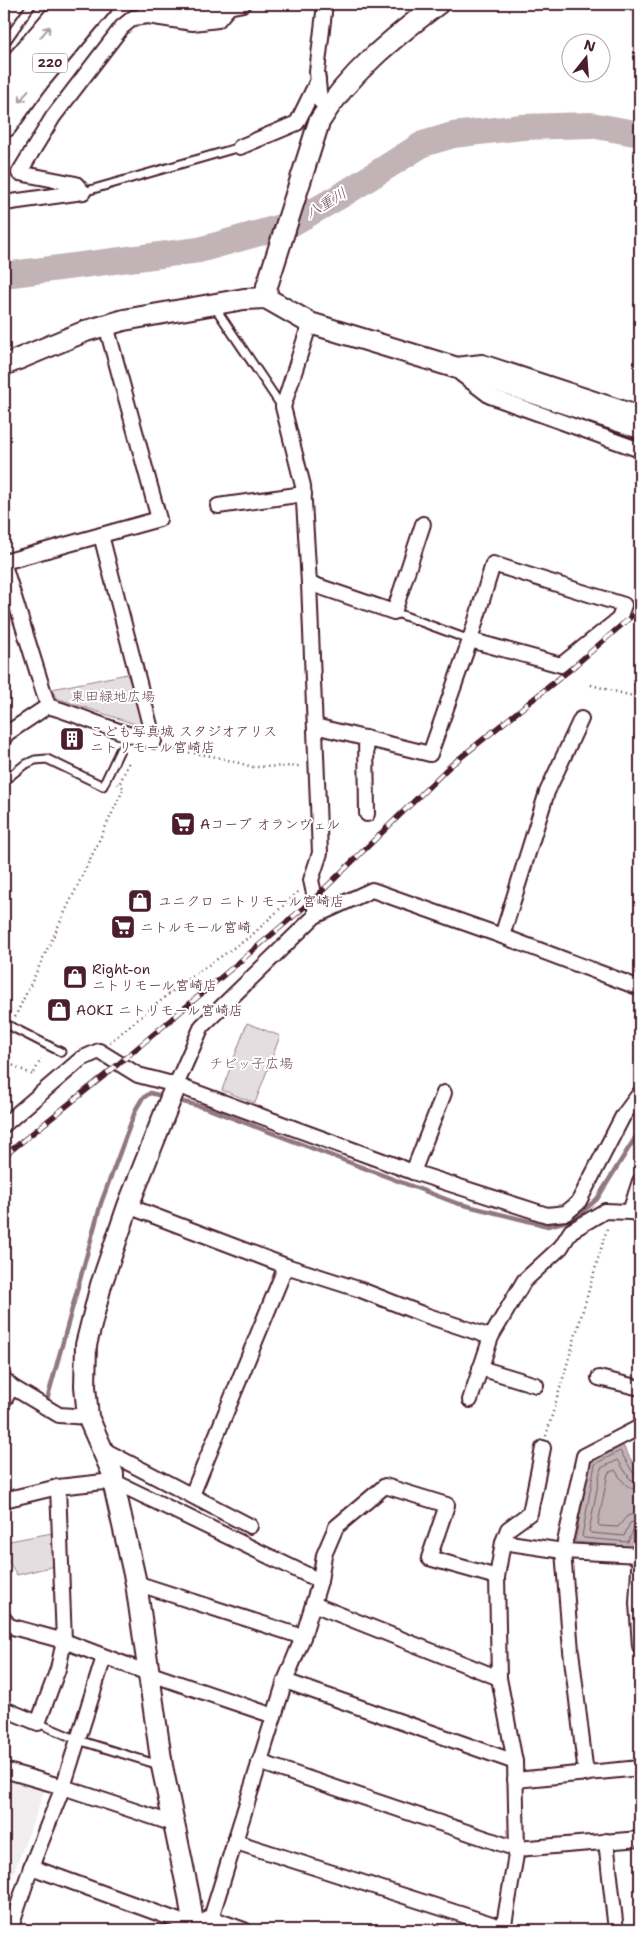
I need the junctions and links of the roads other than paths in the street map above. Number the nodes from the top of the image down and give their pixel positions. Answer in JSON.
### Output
{"nodes":[{"id":1,"x":32,"y":4,"type":"edge"},
{"id":2,"x":68,"y":4,"type":"edge"},
{"id":3,"x":99,"y":4,"type":"edge"},
{"id":4,"x":325,"y":4,"type":"edge"},
{"id":5,"x":438,"y":4,"type":"edge"},
{"id":6,"x":143,"y":5,"type":"edge"},
{"id":7,"x":236,"y":5,"type":"edge"},
{"id":8,"x":4,"y":44,"type":"edge"},
{"id":9,"x":318,"y":80,"type":"junction"},
{"id":10,"x":4,"y":84,"type":"edge"},
{"id":11,"x":328,"y":106,"type":"junction"},
{"id":12,"x":4,"y":124,"type":"edge"},
{"id":13,"x":240,"y":147,"type":"joint"},
{"id":14,"x":83,"y":192,"type":"junction"},
{"id":15,"x":4,"y":203,"type":"edge"},
{"id":16,"x":267,"y":292,"type":"junction"},
{"id":17,"x":212,"y":304,"type":"junction"},
{"id":18,"x":310,"y":323,"type":"junction"},
{"id":19,"x":106,"y":326,"type":"junction"},
{"id":20,"x":4,"y":365,"type":"edge"},
{"id":21,"x":450,"y":366,"type":"junction"},
{"id":22,"x":283,"y":407,"type":"junction"},
{"id":23,"x":640,"y":414,"type":"edge"},
{"id":24,"x":640,"y":428,"type":"edge"},
{"id":25,"x":640,"y":450,"type":"edge"},
{"id":26,"x":304,"y":494,"type":"junction"},
{"id":27,"x":218,"y":506,"type":"dead end"},
{"id":28,"x":423,"y":524,"type":"dead end"},
{"id":29,"x":101,"y":535,"type":"junction"},
{"id":30,"x":4,"y":563,"type":"edge"},
{"id":31,"x":309,"y":583,"type":"junction"},
{"id":32,"x":394,"y":612,"type":"junction"},
{"id":33,"x":470,"y":640,"type":"junction"},
{"id":34,"x":48,"y":706,"type":"junction"},
{"id":35,"x":581,"y":719,"type":"dead end"},
{"id":36,"x":314,"y":726,"type":"junction"},
{"id":37,"x":4,"y":738,"type":"edge"},
{"id":38,"x":366,"y":738,"type":"junction"},
{"id":39,"x":120,"y":750,"type":"dead end"},
{"id":40,"x":4,"y":781,"type":"edge"},
{"id":41,"x":367,"y":814,"type":"dead end"},
{"id":42,"x":315,"y":916,"type":"junction"},
{"id":43,"x":502,"y":936,"type":"junction"},
{"id":44,"x":640,"y":988,"type":"edge"},
{"id":45,"x":4,"y":1023,"type":"edge"},
{"id":46,"x":61,"y":1052,"type":"dead end"},
{"id":47,"x":176,"y":1085,"type":"junction"},
{"id":48,"x":444,"y":1093,"type":"dead end"},
{"id":49,"x":640,"y":1093,"type":"edge"},
{"id":50,"x":4,"y":1125,"type":"edge"},
{"id":51,"x":413,"y":1172,"type":"junction"},
{"id":52,"x":640,"y":1181,"type":"edge"},
{"id":53,"x":128,"y":1206,"type":"junction"},
{"id":54,"x":566,"y":1213,"type":"junction"},
{"id":55,"x":635,"y":1213,"type":"edge"},
{"id":56,"x":571,"y":1231,"type":"junction"},
{"id":57,"x":286,"y":1266,"type":"junction"},
{"id":58,"x":491,"y":1337,"type":"junction"},
{"id":59,"x":480,"y":1368,"type":"junction"},
{"id":60,"x":599,"y":1378,"type":"dead end"},
{"id":61,"x":8,"y":1383,"type":"edge"},
{"id":62,"x":536,"y":1385,"type":"dead end"},
{"id":63,"x":640,"y":1388,"type":"edge"},
{"id":64,"x":4,"y":1400,"type":"edge"},
{"id":65,"x":470,"y":1400,"type":"dead end"},
{"id":66,"x":88,"y":1417,"type":"junction"},
{"id":67,"x":640,"y":1427,"type":"edge"},
{"id":68,"x":543,"y":1448,"type":"road end"},
{"id":69,"x":104,"y":1450,"type":"junction"},
{"id":70,"x":113,"y":1481,"type":"junction"},
{"id":71,"x":58,"y":1487,"type":"junction"},
{"id":72,"x":192,"y":1495,"type":"junction"},
{"id":73,"x":4,"y":1500,"type":"edge"},
{"id":74,"x":250,"y":1526,"type":"dead end"},
{"id":75,"x":503,"y":1542,"type":"junction"},
{"id":76,"x":564,"y":1551,"type":"junction"},
{"id":77,"x":640,"y":1553,"type":"edge"},
{"id":78,"x":497,"y":1578,"type":"junction"},
{"id":79,"x":320,"y":1581,"type":"junction"},
{"id":80,"x":136,"y":1583,"type":"junction"},
{"id":81,"x":313,"y":1604,"type":"junction"},
{"id":82,"x":4,"y":1619,"type":"edge"},
{"id":83,"x":303,"y":1637,"type":"junction"},
{"id":84,"x":64,"y":1641,"type":"junction"},
{"id":85,"x":640,"y":1646,"type":"edge"},
{"id":86,"x":104,"y":1657,"type":"junction"},
{"id":87,"x":148,"y":1673,"type":"junction"},
{"id":88,"x":499,"y":1678,"type":"junction"},
{"id":89,"x":285,"y":1681,"type":"junction"},
{"id":90,"x":4,"y":1709,"type":"edge"},
{"id":91,"x":274,"y":1716,"type":"junction"},
{"id":92,"x":38,"y":1724,"type":"junction"},
{"id":93,"x":78,"y":1740,"type":"junction"},
{"id":94,"x":260,"y":1762,"type":"junction"},
{"id":95,"x":514,"y":1762,"type":"junction"},
{"id":96,"x":162,"y":1766,"type":"junction"},
{"id":97,"x":640,"y":1768,"type":"edge"},
{"id":98,"x":4,"y":1770,"type":"edge"},
{"id":99,"x":586,"y":1774,"type":"junction"},
{"id":100,"x":515,"y":1780,"type":"junction"},
{"id":101,"x":63,"y":1787,"type":"junction"},
{"id":102,"x":174,"y":1824,"type":"junction"},
{"id":103,"x":640,"y":1839,"type":"edge"},
{"id":104,"x":606,"y":1841,"type":"junction"},
{"id":105,"x":236,"y":1842,"type":"junction"},
{"id":106,"x":517,"y":1849,"type":"junction"},
{"id":107,"x":31,"y":1867,"type":"junction"},
{"id":108,"x":200,"y":1925,"type":"edge"},
{"id":109,"x":503,"y":1929,"type":"edge"},
{"id":110,"x":10,"y":1930,"type":"edge"},
{"id":111,"x":244,"y":1930,"type":"edge"},
{"id":112,"x":616,"y":1930,"type":"edge"}],
"edges":[{"from":1,"to":8,"type":"lane"},
{"from":10,"to":2,"type":"highway","number":"220","one_way":true},
{"from":3,"to":12,"type":"highway","number":"220","one_way":true},
{"from":4,"to":9,"type":"street"},
{"from":5,"to":11,"type":"street"},
{"from":6,"to":7,"type":"street"},
{"from":7,"to":14,"type":"street"},
{"from":9,"to":11,"type":"street"},
{"from":9,"to":13,"type":"street"},
{"from":11,"to":16,"type":"street"},
{"from":13,"to":14,"type":"lane"},
{"from":14,"to":15,"type":"street"},
{"from":16,"to":17,"type":"street"},
{"from":16,"to":18,"type":"street"},
{"from":17,"to":19,"type":"street"},
{"from":17,"to":22,"type":"lane"},
{"from":18,"to":21,"type":"street"},
{"from":18,"to":22,"type":"street"},
{"from":19,"to":20,"type":"street"},
{"from":19,"to":29,"type":"street"},
{"from":21,"to":23,"type":"street"},
{"from":21,"to":24,"type":"street"},
{"from":21,"to":25,"type":"street"},
{"from":22,"to":26,"type":"street"},
{"from":26,"to":27,"type":"street"},
{"from":26,"to":31,"type":"street"},
{"from":28,"to":32,"type":"street"},
{"from":29,"to":30,"type":"street"},
{"from":29,"to":34,"type":"street"},
{"from":30,"to":34,"type":"street"},
{"from":31,"to":32,"type":"street"},
{"from":31,"to":36,"type":"street"},
{"from":32,"to":33,"type":"lane"},
{"from":33,"to":33,"type":"street"},
{"from":33,"to":38,"type":"street"},
{"from":34,"to":37,"type":"street"},
{"from":35,"to":43,"type":"street"},
{"from":36,"to":38,"type":"street"},
{"from":36,"to":42,"type":"street"},
{"from":38,"to":41,"type":"street"},
{"from":39,"to":40,"type":"lane"},
{"from":42,"to":43,"type":"street"},
{"from":42,"to":47,"type":"street"},
{"from":43,"to":44,"type":"street"},
{"from":45,"to":46,"type":"lane"},
{"from":47,"to":50,"type":"street"},
{"from":47,"to":51,"type":"street"},
{"from":47,"to":53,"type":"street"},
{"from":48,"to":51,"type":"street"},
{"from":49,"to":54,"type":"street"},
{"from":51,"to":54,"type":"street"},
{"from":52,"to":55,"type":"street"},
{"from":53,"to":57,"type":"street"},
{"from":53,"to":66,"type":"street"},
{"from":54,"to":56,"type":"lane"},
{"from":55,"to":56,"type":"street"},
{"from":56,"to":58,"type":"street"},
{"from":57,"to":58,"type":"street"},
{"from":57,"to":72,"type":"street"},
{"from":58,"to":59,"type":"street"},
{"from":59,"to":62,"type":"street"},
{"from":59,"to":65,"type":"street"},
{"from":60,"to":63,"type":"street"},
{"from":61,"to":64,"type":"street"},
{"from":61,"to":66,"type":"street"},
{"from":66,"to":69,"type":"street"},
{"from":67,"to":76,"type":"street"},
{"from":68,"to":75,"type":"street"},
{"from":69,"to":70,"type":"street"},
{"from":69,"to":72,"type":"street"},
{"from":70,"to":71,"type":"street"},
{"from":70,"to":79,"type":"street"},
{"from":70,"to":80,"type":"street"},
{"from":71,"to":73,"type":"street"},
{"from":71,"to":84,"type":"street"},
{"from":72,"to":74,"type":"street"},
{"from":75,"to":76,"type":"street"},
{"from":75,"to":78,"type":"street"},
{"from":76,"to":77,"type":"street"},
{"from":76,"to":99,"type":"street"},
{"from":77,"to":85,"type":"street"},
{"from":78,"to":79,"type":"street"},
{"from":78,"to":88,"type":"street"},
{"from":79,"to":81,"type":"street"},
{"from":80,"to":83,"type":"street"},
{"from":80,"to":87,"type":"street"},
{"from":81,"to":83,"type":"street"},
{"from":81,"to":88,"type":"street"},
{"from":82,"to":84,"type":"street"},
{"from":83,"to":89,"type":"street"},
{"from":84,"to":86,"type":"street"},
{"from":84,"to":92,"type":"street"},
{"from":86,"to":87,"type":"street"},
{"from":86,"to":93,"type":"street"},
{"from":87,"to":91,"type":"street"},
{"from":87,"to":96,"type":"street"},
{"from":88,"to":95,"type":"street"},
{"from":89,"to":91,"type":"street"},
{"from":89,"to":95,"type":"street"},
{"from":90,"to":92,"type":"street"},
{"from":91,"to":94,"type":"street"},
{"from":92,"to":93,"type":"lane"},
{"from":93,"to":96,"type":"lane"},
{"from":93,"to":101,"type":"street"},
{"from":94,"to":105,"type":"street"},
{"from":94,"to":106,"type":"street"},
{"from":95,"to":100,"type":"street"},
{"from":96,"to":102,"type":"street"},
{"from":97,"to":99,"type":"street"},
{"from":98,"to":101,"type":"street"},
{"from":99,"to":100,"type":"street"},
{"from":100,"to":106,"type":"street"},
{"from":101,"to":102,"type":"street"},
{"from":101,"to":107,"type":"street"},
{"from":102,"to":108,"type":"street"},
{"from":103,"to":104,"type":"street"},
{"from":104,"to":106,"type":"street"},
{"from":104,"to":112,"type":"street"},
{"from":105,"to":108,"type":"street"},
{"from":105,"to":109,"type":"street"},
{"from":106,"to":109,"type":"street"},
{"from":107,"to":108,"type":"street"},
{"from":107,"to":110,"type":"street"},
{"from":108,"to":111,"type":"street"}]}
